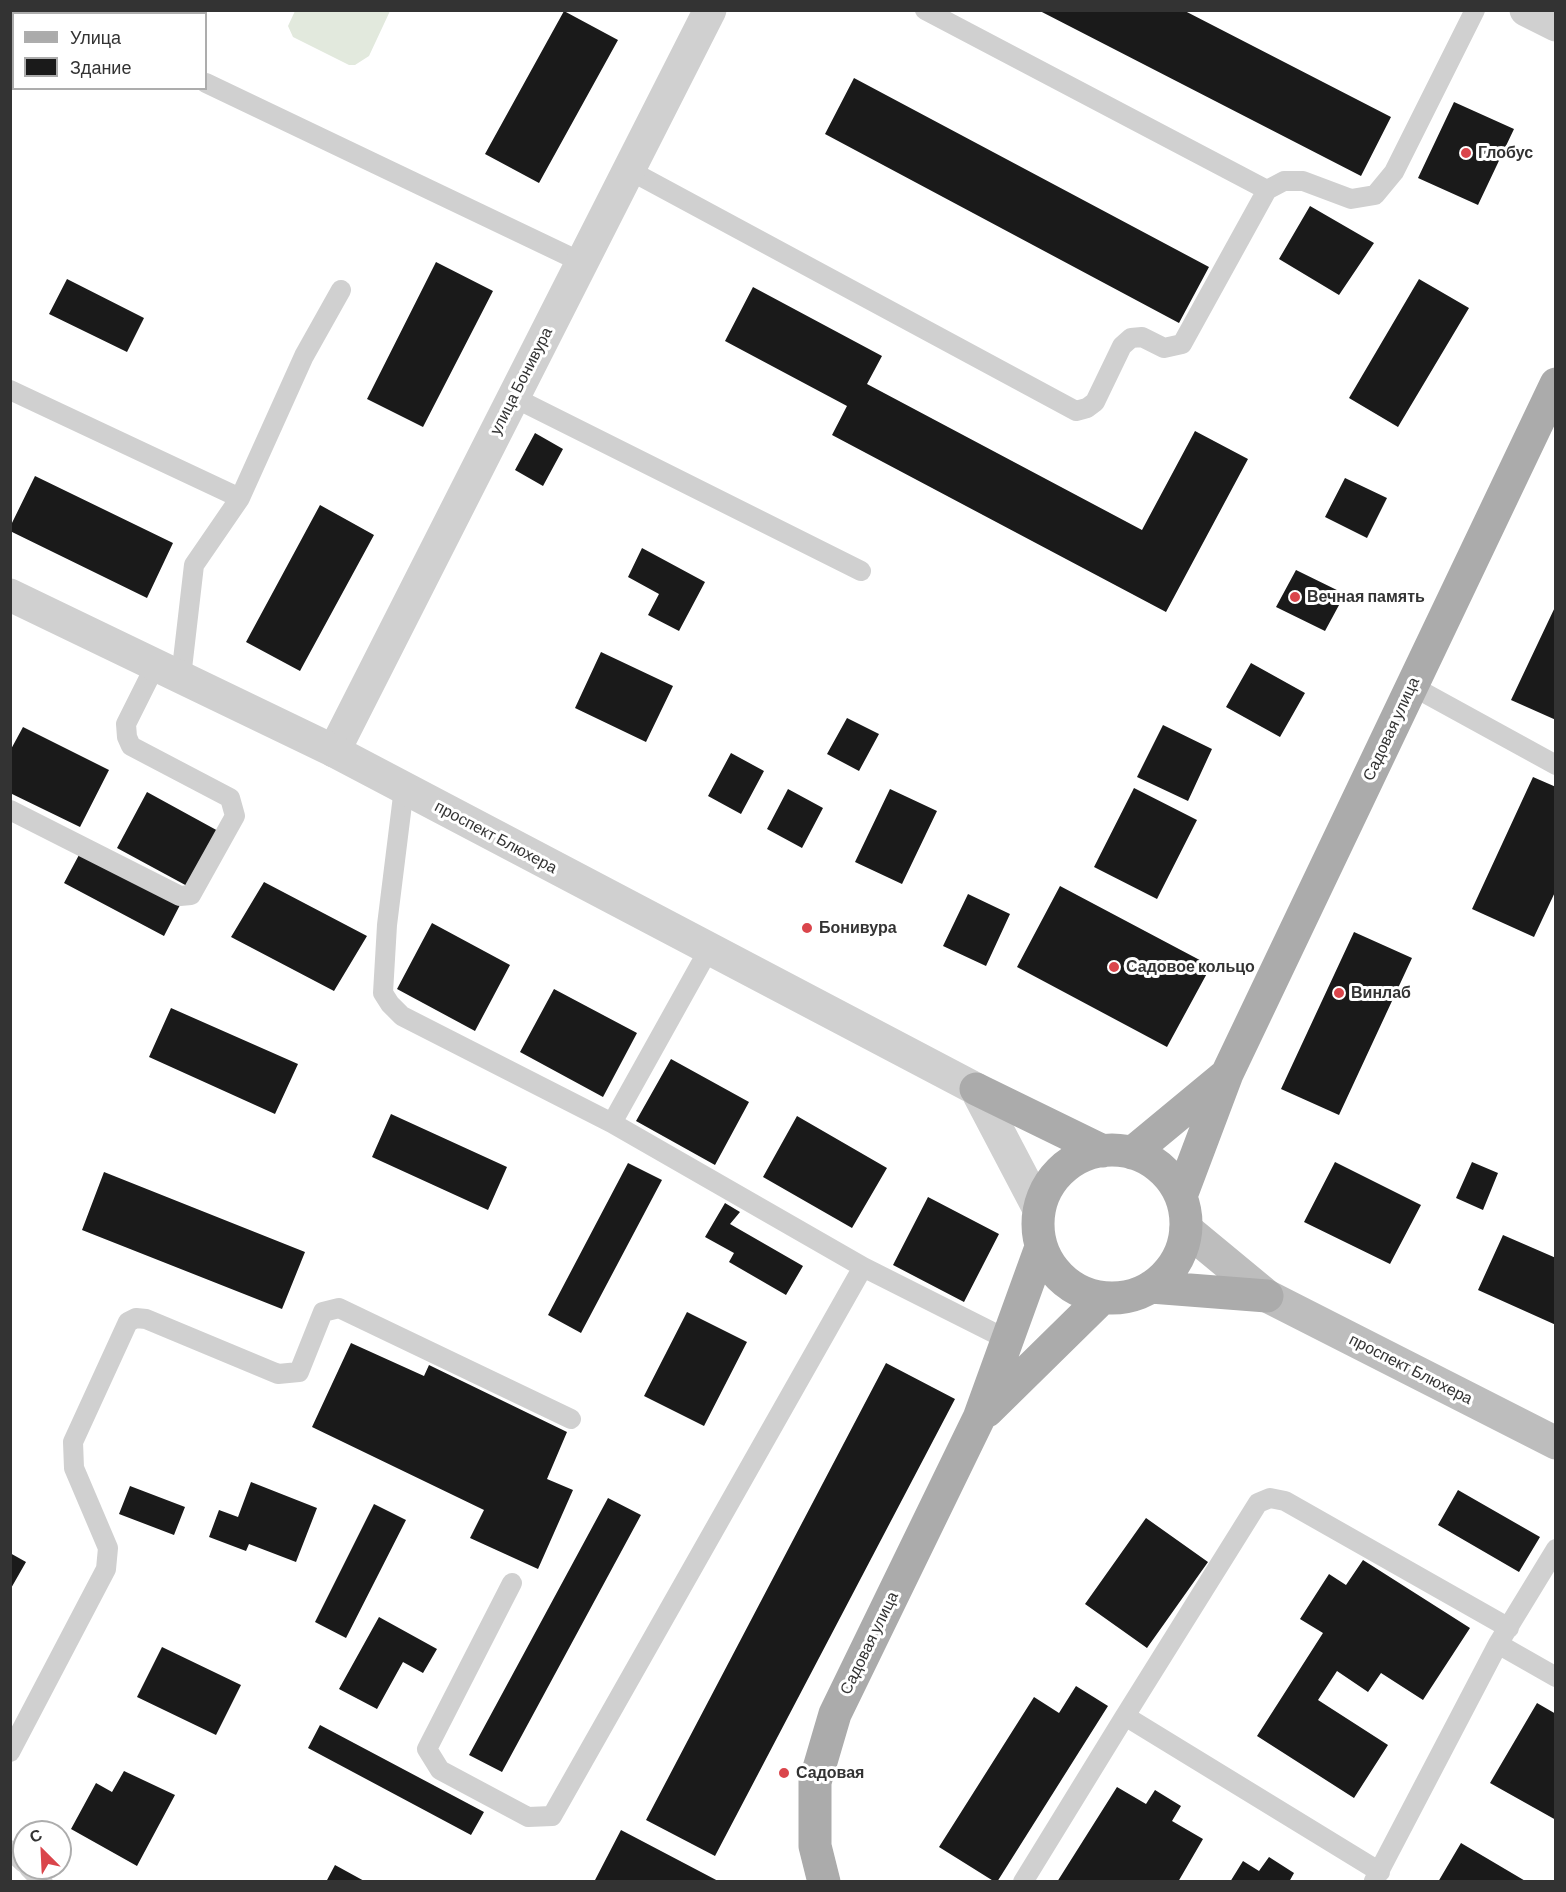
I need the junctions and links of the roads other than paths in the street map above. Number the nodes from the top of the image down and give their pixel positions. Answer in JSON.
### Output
{"nodes":[{"id":1,"x":710,"y":10,"type":"edge"},
{"id":2,"x":925,"y":10,"type":"edge"},
{"id":3,"x":1475,"y":10,"type":"edge"},
{"id":4,"x":1526,"y":10,"type":"edge"},
{"id":5,"x":1556,"y":25,"type":"edge"},
{"id":6,"x":207,"y":83,"type":"edge"},
{"id":7,"x":629,"y":170,"type":"junction"},
{"id":8,"x":1267,"y":190,"type":"junction"},
{"id":9,"x":581,"y":262,"type":"junction"},
{"id":10,"x":341,"y":290,"type":"dead end"},
{"id":11,"x":1556,"y":384,"type":"edge"},
{"id":12,"x":10,"y":390,"type":"edge"},
{"id":13,"x":513,"y":397,"type":"junction"},
{"id":14,"x":240,"y":498,"type":"junction"},
{"id":15,"x":861,"y":571,"type":"dead end"},
{"id":16,"x":10,"y":595,"type":"edge"},
{"id":17,"x":168,"y":671,"type":"junction"},
{"id":18,"x":1412,"y":686,"type":"junction"},
{"id":19,"x":334,"y":751,"type":"junction"},
{"id":20,"x":1556,"y":765,"type":"edge"},
{"id":21,"x":404,"y":788,"type":"junction"},
{"id":22,"x":10,"y":810,"type":"edge"},
{"id":23,"x":709,"y":949,"type":"junction"},
{"id":24,"x":1227,"y":1074,"type":"junction"},
{"id":25,"x":976,"y":1089,"type":"junction"},
{"id":26,"x":612,"y":1123,"type":"junction"},
{"id":27,"x":1118,"y":1152,"type":"junction"},
{"id":28,"x":1181,"y":1196,"type":"junction"},
{"id":29,"x":1039,"y":1209,"type":"junction"},
{"id":30,"x":1186,"y":1228,"type":"junction"},
{"id":31,"x":1041,"y":1247,"type":"junction"},
{"id":32,"x":863,"y":1267,"type":"junction"},
{"id":33,"x":1151,"y":1287,"type":"junction"},
{"id":34,"x":1267,"y":1296,"type":"junction"},
{"id":35,"x":1102,"y":1298,"type":"junction"},
{"id":36,"x":1008,"y":1341,"type":"junction"},
{"id":37,"x":979,"y":1418,"type":"junction"},
{"id":38,"x":571,"y":1419,"type":"dead end"},
{"id":39,"x":1556,"y":1443,"type":"edge"},
{"id":40,"x":1556,"y":1549,"type":"edge"},
{"id":41,"x":512,"y":1583,"type":"dead end"},
{"id":42,"x":1504,"y":1636,"type":"junction"},
{"id":43,"x":1556,"y":1677,"type":"edge"},
{"id":44,"x":1125,"y":1716,"type":"junction"},
{"id":45,"x":10,"y":1752,"type":"edge"},
{"id":46,"x":1377,"y":1877,"type":"edge"},
{"id":47,"x":824,"y":1881,"type":"edge"},
{"id":48,"x":1023,"y":1881,"type":"edge"}],
"edges":[{"from":1,"to":7,"type":"street","name":"улица Бонивура"},
{"from":2,"to":8,"type":"lane"},
{"from":3,"to":8,"type":"lane"},
{"from":4,"to":5,"type":"street"},
{"from":6,"to":9,"type":"lane"},
{"from":7,"to":8,"type":"lane"},
{"from":7,"to":9,"type":"street","name":"улица Бонивура"},
{"from":9,"to":13,"type":"street","name":"улица Бонивура"},
{"from":10,"to":14,"type":"lane"},
{"from":11,"to":18,"type":"main road","name":"Садовая улица"},
{"from":12,"to":14,"type":"lane"},
{"from":13,"to":15,"type":"lane"},
{"from":13,"to":19,"type":"street","name":"улица Бонивура"},
{"from":14,"to":17,"type":"lane"},
{"from":16,"to":17,"type":"street","name":"проспект Блюхера"},
{"from":17,"to":19,"type":"street","name":"проспект Блюхера"},
{"from":17,"to":22,"type":"lane"},
{"from":18,"to":20,"type":"lane"},
{"from":18,"to":24,"type":"main road","name":"Садовая улица"},
{"from":19,"to":21,"type":"street","name":"проспект Блюхера"},
{"from":21,"to":23,"type":"street","name":"проспект Блюхера"},
{"from":21,"to":26,"type":"lane"},
{"from":23,"to":25,"type":"street","name":"проспект Блюхера"},
{"from":23,"to":26,"type":"lane"},
{"from":24,"to":27,"type":"main road"},
{"from":24,"to":28,"type":"main road","name":"Садовая улица"},
{"from":25,"to":27,"type":"main road"},
{"from":25,"to":29,"type":"street"},
{"from":26,"to":32,"type":"lane"},
{"from":27,"to":28,"type":"main road"},
{"from":27,"to":29,"type":"main road"},
{"from":28,"to":30,"type":"main road"},
{"from":29,"to":31,"type":"main road"},
{"from":30,"to":33,"type":"main road"},
{"from":30,"to":34,"type":"main road","name":"проспект Блюхера"},
{"from":31,"to":35,"type":"main road"},
{"from":31,"to":36,"type":"main road"},
{"from":32,"to":36,"type":"lane"},
{"from":32,"to":41,"type":"lane"},
{"from":33,"to":34,"type":"main road"},
{"from":33,"to":35,"type":"main road"},
{"from":34,"to":39,"type":"main road","name":"проспект Блюхера"},
{"from":35,"to":37,"type":"main road"},
{"from":36,"to":37,"type":"main road"},
{"from":37,"to":47,"type":"main road","name":"Садовая улица"},
{"from":38,"to":45,"type":"lane"},
{"from":40,"to":42,"type":"lane"},
{"from":42,"to":43,"type":"lane"},
{"from":42,"to":44,"type":"lane"},
{"from":42,"to":46,"type":"lane"},
{"from":44,"to":46,"type":"lane"},
{"from":44,"to":48,"type":"lane"}]}
